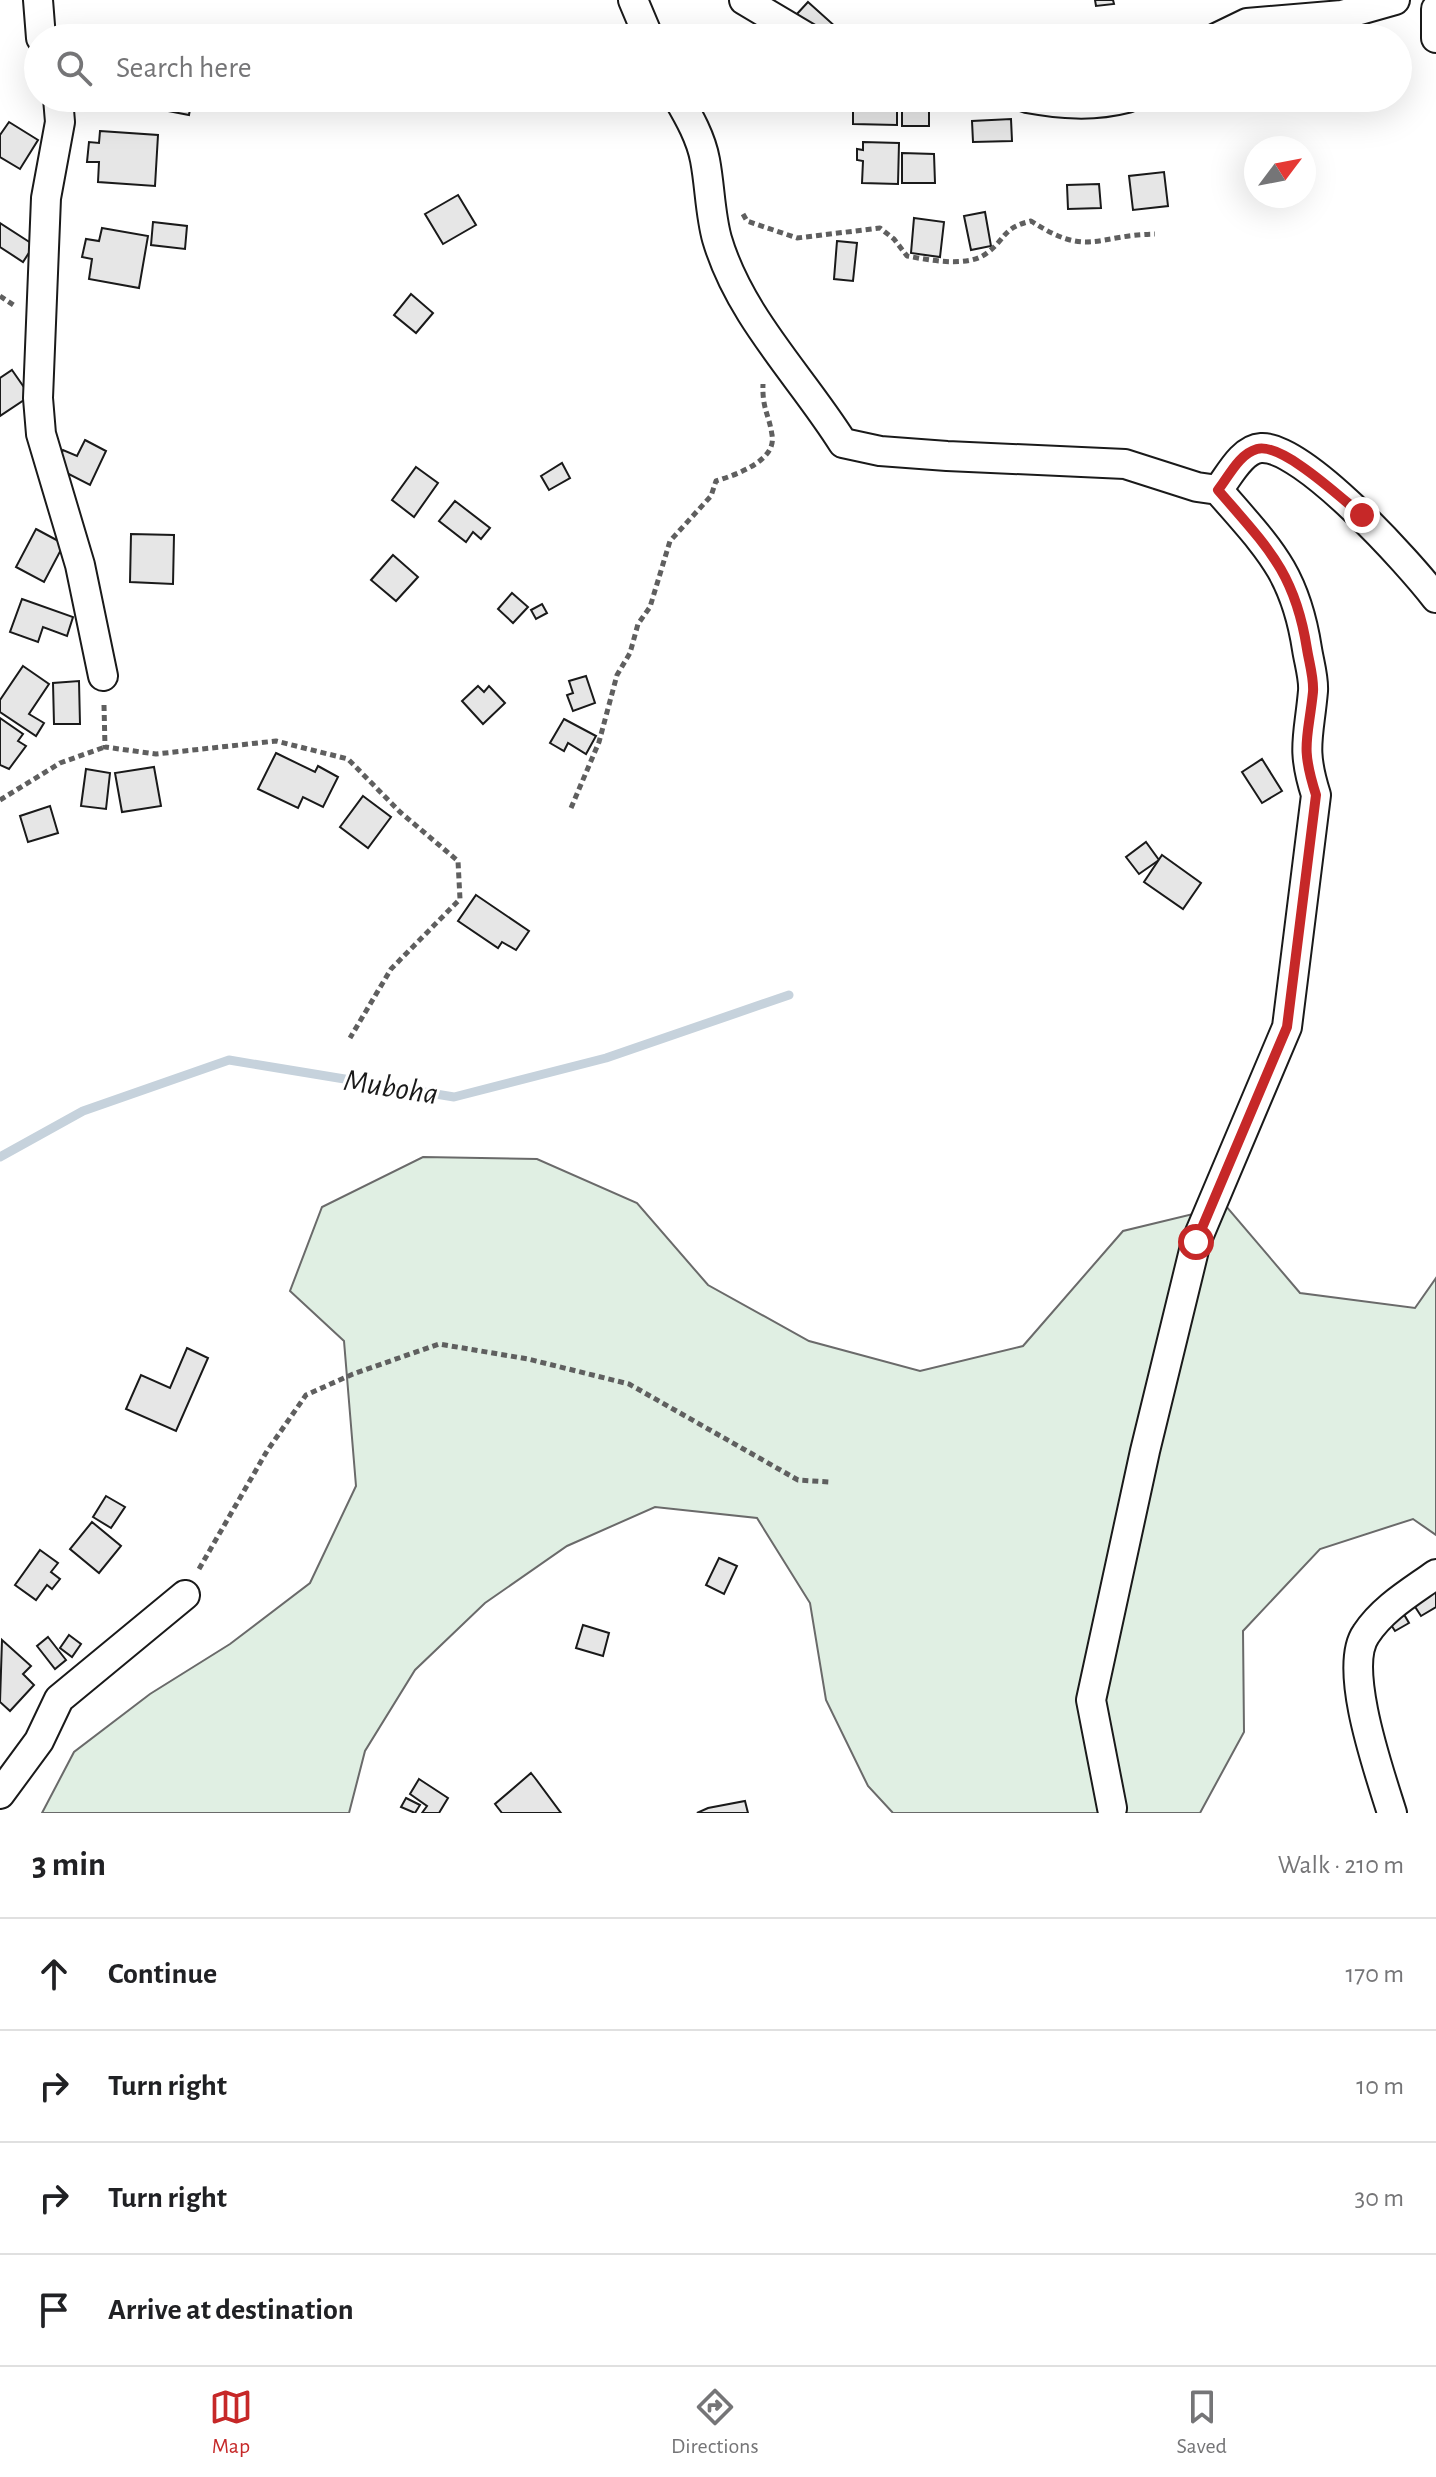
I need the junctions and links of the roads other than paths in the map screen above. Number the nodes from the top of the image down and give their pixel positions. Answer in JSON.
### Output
{"nodes":[{"id":1,"x":38,"y":0,"type":"edge"},
{"id":2,"x":633,"y":0,"type":"edge"},
{"id":3,"x":744,"y":0,"type":"edge"},
{"id":4,"x":1395,"y":0,"type":"edge"},
{"id":5,"x":1436,"y":9,"type":"edge"},
{"id":6,"x":40,"y":24,"type":"edge"},
{"id":7,"x":643,"y":24,"type":"edge"},
{"id":8,"x":784,"y":24,"type":"edge"},
{"id":9,"x":1245,"y":24,"type":"edge"},
{"id":10,"x":1436,"y":38,"type":"edge"},
{"id":11,"x":58,"y":112,"type":"edge"},
{"id":12,"x":684,"y":112,"type":"edge"},
{"id":13,"x":1218,"y":490,"type":"junction"},
{"id":14,"x":1436,"y":598,"type":"edge"},
{"id":15,"x":103,"y":676,"type":"road end"},
{"id":16,"x":1436,"y":1574,"type":"edge"},
{"id":17,"x":185,"y":1595,"type":"road end"},
{"id":18,"x":0,"y":1794,"type":"edge"},
{"id":19,"x":1112,"y":1808,"type":"dead end"},
{"id":20,"x":1392,"y":1813,"type":"edge"}],
"edges":[{"from":1,"to":6,"type":"street"},
{"from":2,"to":7,"type":"street"},
{"from":3,"to":8,"type":"street"},
{"from":4,"to":9,"type":"street"},
{"from":5,"to":10,"type":"street"},
{"from":11,"to":15,"type":"street"},
{"from":12,"to":13,"type":"street"},
{"from":13,"to":14,"type":"street"},
{"from":13,"to":19,"type":"street"},
{"from":16,"to":20,"type":"street"},
{"from":17,"to":18,"type":"street"}]}
